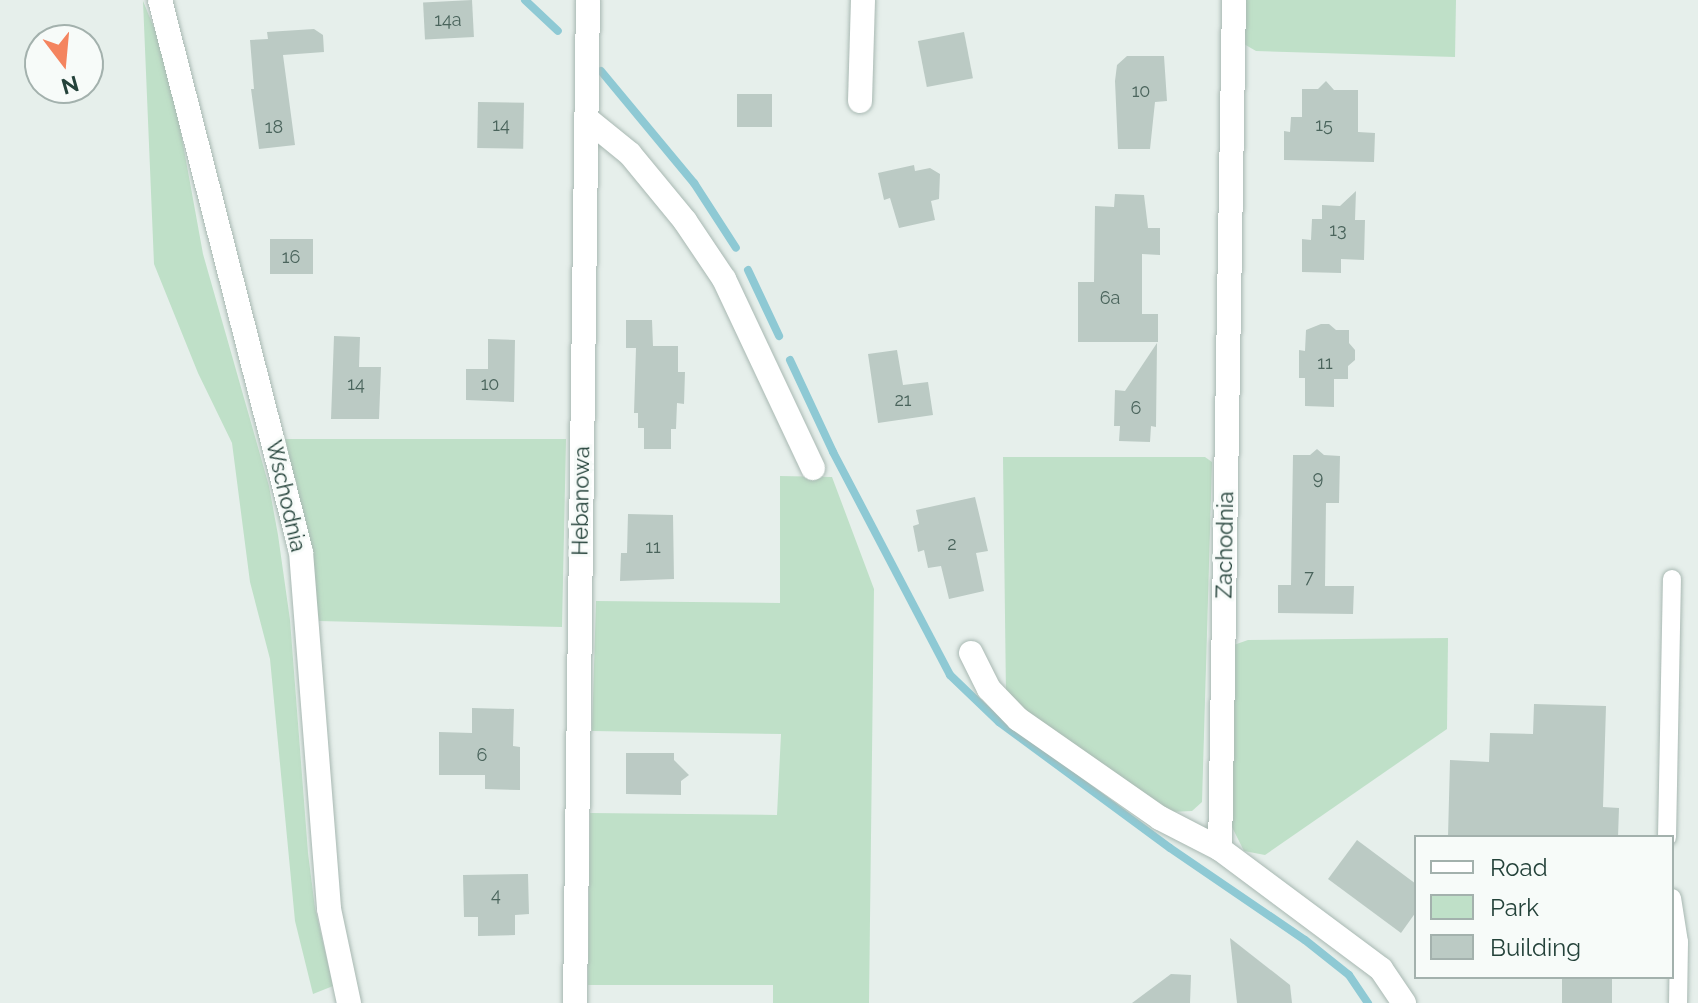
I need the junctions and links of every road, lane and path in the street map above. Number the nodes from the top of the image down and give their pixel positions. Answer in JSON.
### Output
{"nodes":[{"id":1,"x":160,"y":0,"type":"edge"},
{"id":2,"x":588,"y":0,"type":"edge"},
{"id":3,"x":863,"y":0,"type":"edge"},
{"id":4,"x":1234,"y":0,"type":"edge"},
{"id":5,"x":860,"y":101,"type":"dead end"},
{"id":6,"x":587,"y":119,"type":"junction"},
{"id":7,"x":813,"y":468,"type":"dead end"},
{"id":8,"x":1672,"y":579,"type":"dead end"},
{"id":9,"x":971,"y":653,"type":"dead end"},
{"id":10,"x":1667,"y":835,"type":"edge"},
{"id":11,"x":1220,"y":849,"type":"junction"},
{"id":12,"x":1674,"y":911,"type":"edge"},
{"id":13,"x":349,"y":1003,"type":"edge"},
{"id":14,"x":575,"y":1003,"type":"edge"},
{"id":15,"x":1404,"y":1003,"type":"edge"},
{"id":16,"x":1678,"y":1003,"type":"edge"}],
"edges":[{"from":1,"to":13,"type":"street","name":"Wschodnia"},
{"from":2,"to":6,"type":"street","name":"Hebanowa"},
{"from":3,"to":5,"type":"street"},
{"from":4,"to":11,"type":"street","name":"Zachodnia"},
{"from":6,"to":7,"type":"street"},
{"from":6,"to":14,"type":"street","name":"Hebanowa"},
{"from":8,"to":10,"type":"lane"},
{"from":9,"to":11,"type":"street"},
{"from":11,"to":15,"type":"street"},
{"from":12,"to":16,"type":"lane"}]}
